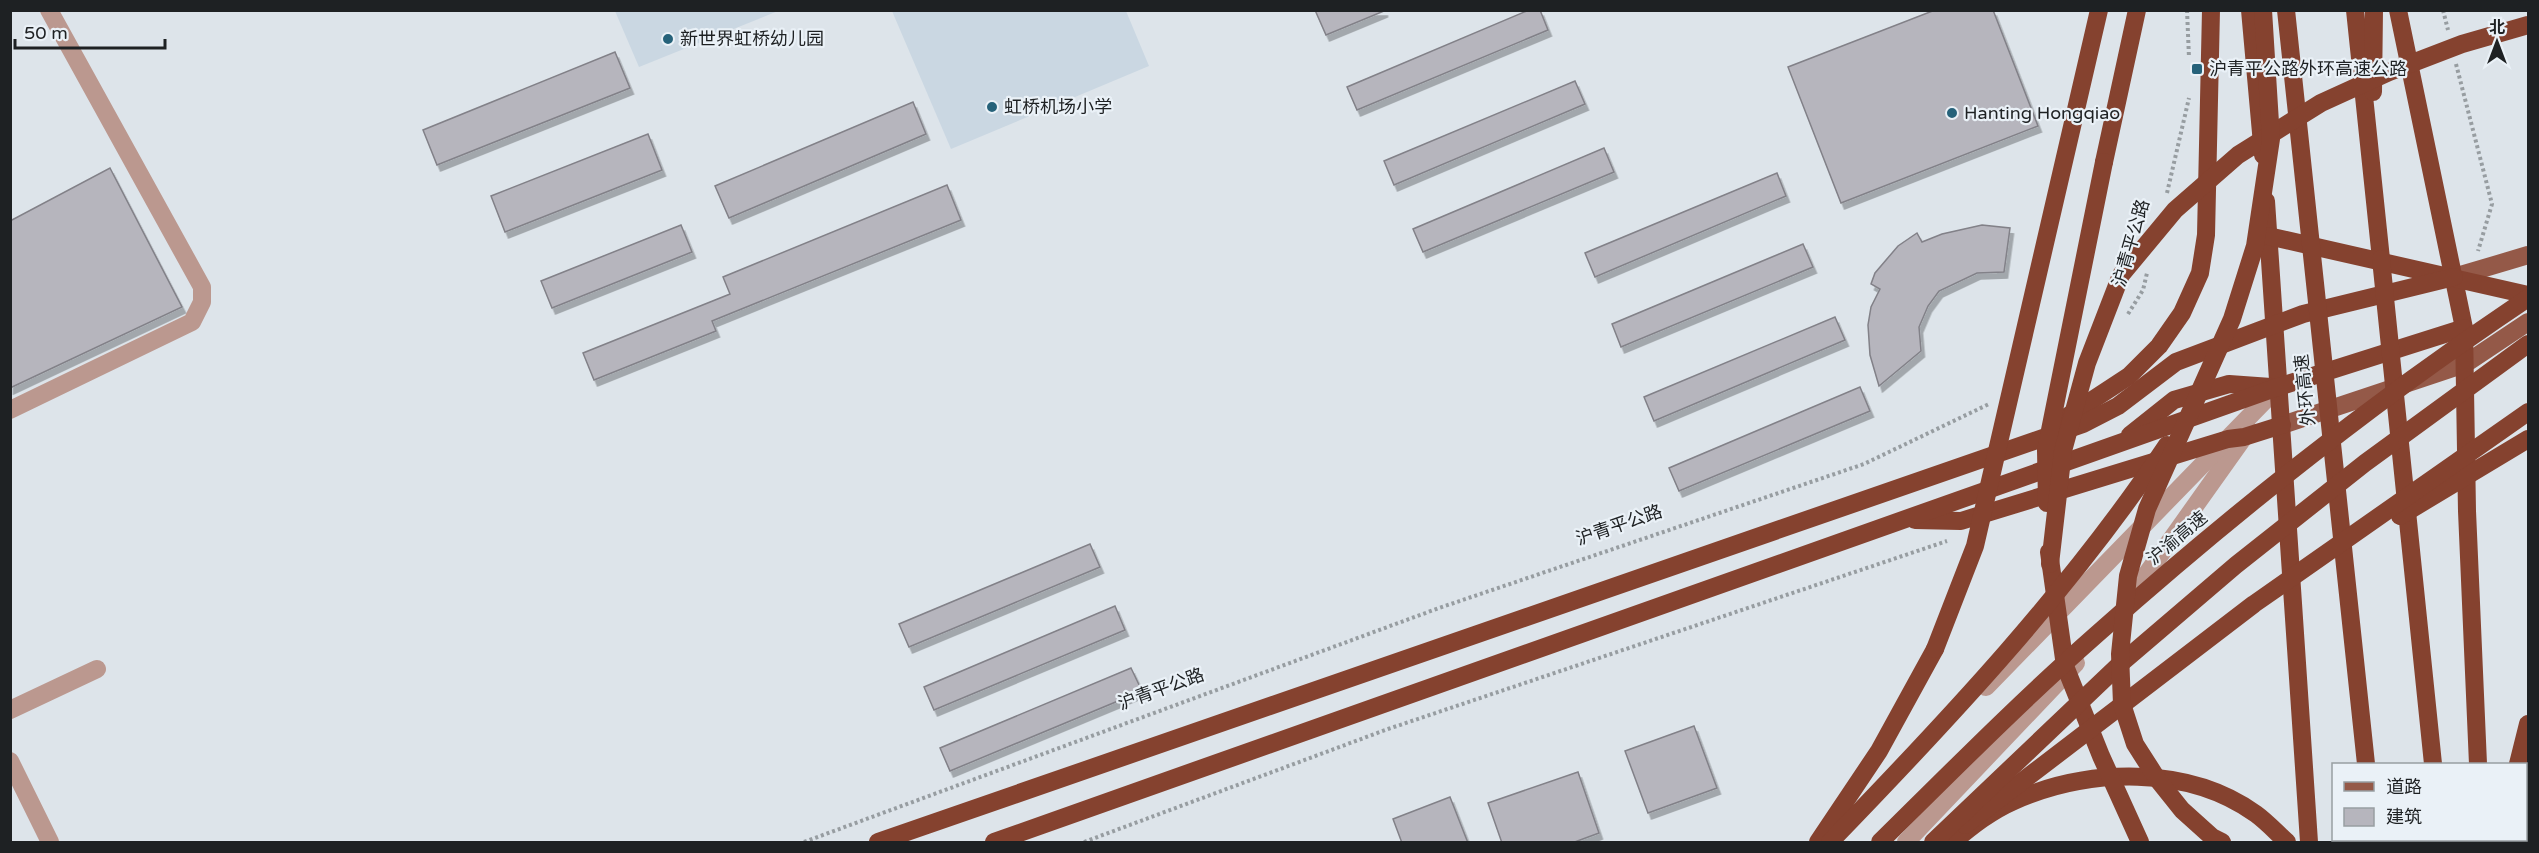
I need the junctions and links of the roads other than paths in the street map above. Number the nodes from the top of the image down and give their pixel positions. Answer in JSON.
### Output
{"nodes":[{"id":1,"x":49,"y":10,"type":"edge"},
{"id":2,"x":2099,"y":10,"type":"edge"},
{"id":3,"x":2137,"y":10,"type":"edge"},
{"id":4,"x":2211,"y":10,"type":"edge"},
{"id":5,"x":2250,"y":10,"type":"edge"},
{"id":6,"x":2263,"y":10,"type":"edge"},
{"id":7,"x":2286,"y":10,"type":"edge"},
{"id":8,"x":2355,"y":10,"type":"edge"},
{"id":9,"x":2374,"y":10,"type":"edge"},
{"id":10,"x":2398,"y":10,"type":"edge"},
{"id":11,"x":2529,"y":25,"type":"edge"},
{"id":12,"x":2268,"y":236,"type":"junction"},
{"id":13,"x":2529,"y":255,"type":"edge"},
{"id":14,"x":2381,"y":259,"type":"junction"},
{"id":15,"x":2463,"y":275,"type":"junction"},
{"id":16,"x":2529,"y":286,"type":"edge"},
{"id":17,"x":2529,"y":297,"type":"edge"},
{"id":18,"x":2529,"y":322,"type":"edge"},
{"id":19,"x":2274,"y":325,"type":"junction"},
{"id":20,"x":2464,"y":328,"type":"junction"},
{"id":21,"x":2529,"y":344,"type":"edge"},
{"id":22,"x":2465,"y":364,"type":"junction"},
{"id":23,"x":2278,"y":387,"type":"junction"},
{"id":24,"x":2196,"y":401,"type":"junction"},
{"id":25,"x":10,"y":410,"type":"edge"},
{"id":26,"x":2529,"y":412,"type":"edge"},
{"id":27,"x":2282,"y":425,"type":"junction"},
{"id":28,"x":2342,"y":431,"type":"junction"},
{"id":29,"x":2236,"y":438,"type":"junction"},
{"id":30,"x":2529,"y":439,"type":"edge"},
{"id":31,"x":2021,"y":446,"type":"junction"},
{"id":32,"x":1905,"y":520,"type":"junction"},
{"id":33,"x":2050,"y":564,"type":"junction"},
{"id":34,"x":2254,"y":604,"type":"junction"},
{"id":35,"x":98,"y":669,"type":"dead end"},
{"id":36,"x":10,"y":710,"type":"edge"},
{"id":37,"x":2529,"y":724,"type":"edge"},
{"id":38,"x":10,"y":761,"type":"edge"},
{"id":39,"x":2366,"y":763,"type":"edge"},
{"id":40,"x":2433,"y":763,"type":"edge"},
{"id":41,"x":2478,"y":763,"type":"edge"},
{"id":42,"x":2519,"y":763,"type":"edge"},
{"id":43,"x":50,"y":843,"type":"edge"},
{"id":44,"x":878,"y":843,"type":"edge"},
{"id":45,"x":994,"y":843,"type":"edge"},
{"id":46,"x":1818,"y":843,"type":"edge"},
{"id":47,"x":1830,"y":843,"type":"edge"},
{"id":48,"x":1837,"y":843,"type":"edge"},
{"id":49,"x":1880,"y":843,"type":"edge"},
{"id":50,"x":1906,"y":843,"type":"edge"},
{"id":51,"x":1933,"y":843,"type":"edge"},
{"id":52,"x":1942,"y":843,"type":"edge"},
{"id":53,"x":1953,"y":843,"type":"edge"},
{"id":54,"x":2140,"y":843,"type":"edge"},
{"id":55,"x":2222,"y":843,"type":"edge"},
{"id":56,"x":2286,"y":843,"type":"edge"},
{"id":57,"x":2308,"y":843,"type":"edge"}],
"edges":[{"from":1,"to":25,"type":"street"},
{"from":2,"to":46,"type":"highway","bridge":true},
{"from":3,"to":33,"type":"highway","bridge":true},
{"from":4,"to":31,"type":"highway"},
{"from":5,"to":12,"type":"highway"},
{"from":6,"to":24,"type":"highway","bridge":true},
{"from":7,"to":39,"type":"highway","name":"外环高速","bridge":true},
{"from":8,"to":14,"type":"highway"},
{"from":9,"to":14,"type":"highway"},
{"from":10,"to":15,"type":"highway"},
{"from":11,"to":33,"type":"highway","bridge":true},
{"from":12,"to":15,"type":"highway"},
{"from":12,"to":19,"type":"highway"},
{"from":13,"to":15,"type":"main road"},
{"from":14,"to":40,"type":"highway","bridge":true},
{"from":15,"to":17,"type":"highway"},
{"from":15,"to":19,"type":"highway"},
{"from":15,"to":20,"type":"highway"},
{"from":16,"to":28,"type":"highway","bridge":true},
{"from":17,"to":20,"type":"main road"},
{"from":17,"to":28,"type":"highway","name":"沪渝高速","bridge":true},
{"from":18,"to":22,"type":"main road"},
{"from":19,"to":23,"type":"highway"},
{"from":19,"to":31,"type":"highway"},
{"from":20,"to":22,"type":"highway"},
{"from":20,"to":23,"type":"highway"},
{"from":21,"to":51,"type":"highway","bridge":true},
{"from":22,"to":27,"type":"main road"},
{"from":22,"to":41,"type":"highway"},
{"from":23,"to":27,"type":"highway"},
{"from":23,"to":29,"type":"street"},
{"from":23,"to":32,"type":"highway"},
{"from":24,"to":47,"type":"highway","bridge":true},
{"from":24,"to":55,"type":"highway","bridge":true},
{"from":26,"to":34,"type":"highway","bridge":true},
{"from":27,"to":29,"type":"highway"},
{"from":27,"to":57,"type":"highway"},
{"from":28,"to":49,"type":"highway","name":"沪渝高速","bridge":true},
{"from":29,"to":32,"type":"highway"},
{"from":29,"to":48,"type":"street"},
{"from":29,"to":50,"type":"street"},
{"from":30,"to":34,"type":"highway","bridge":true},
{"from":31,"to":44,"type":"highway"},
{"from":32,"to":45,"type":"highway"},
{"from":33,"to":54,"type":"highway","bridge":true},
{"from":34,"to":52,"type":"highway","bridge":true},
{"from":35,"to":36,"type":"street"},
{"from":37,"to":42,"type":"highway"},
{"from":38,"to":43,"type":"street"},
{"from":53,"to":56,"type":"highway"}]}
